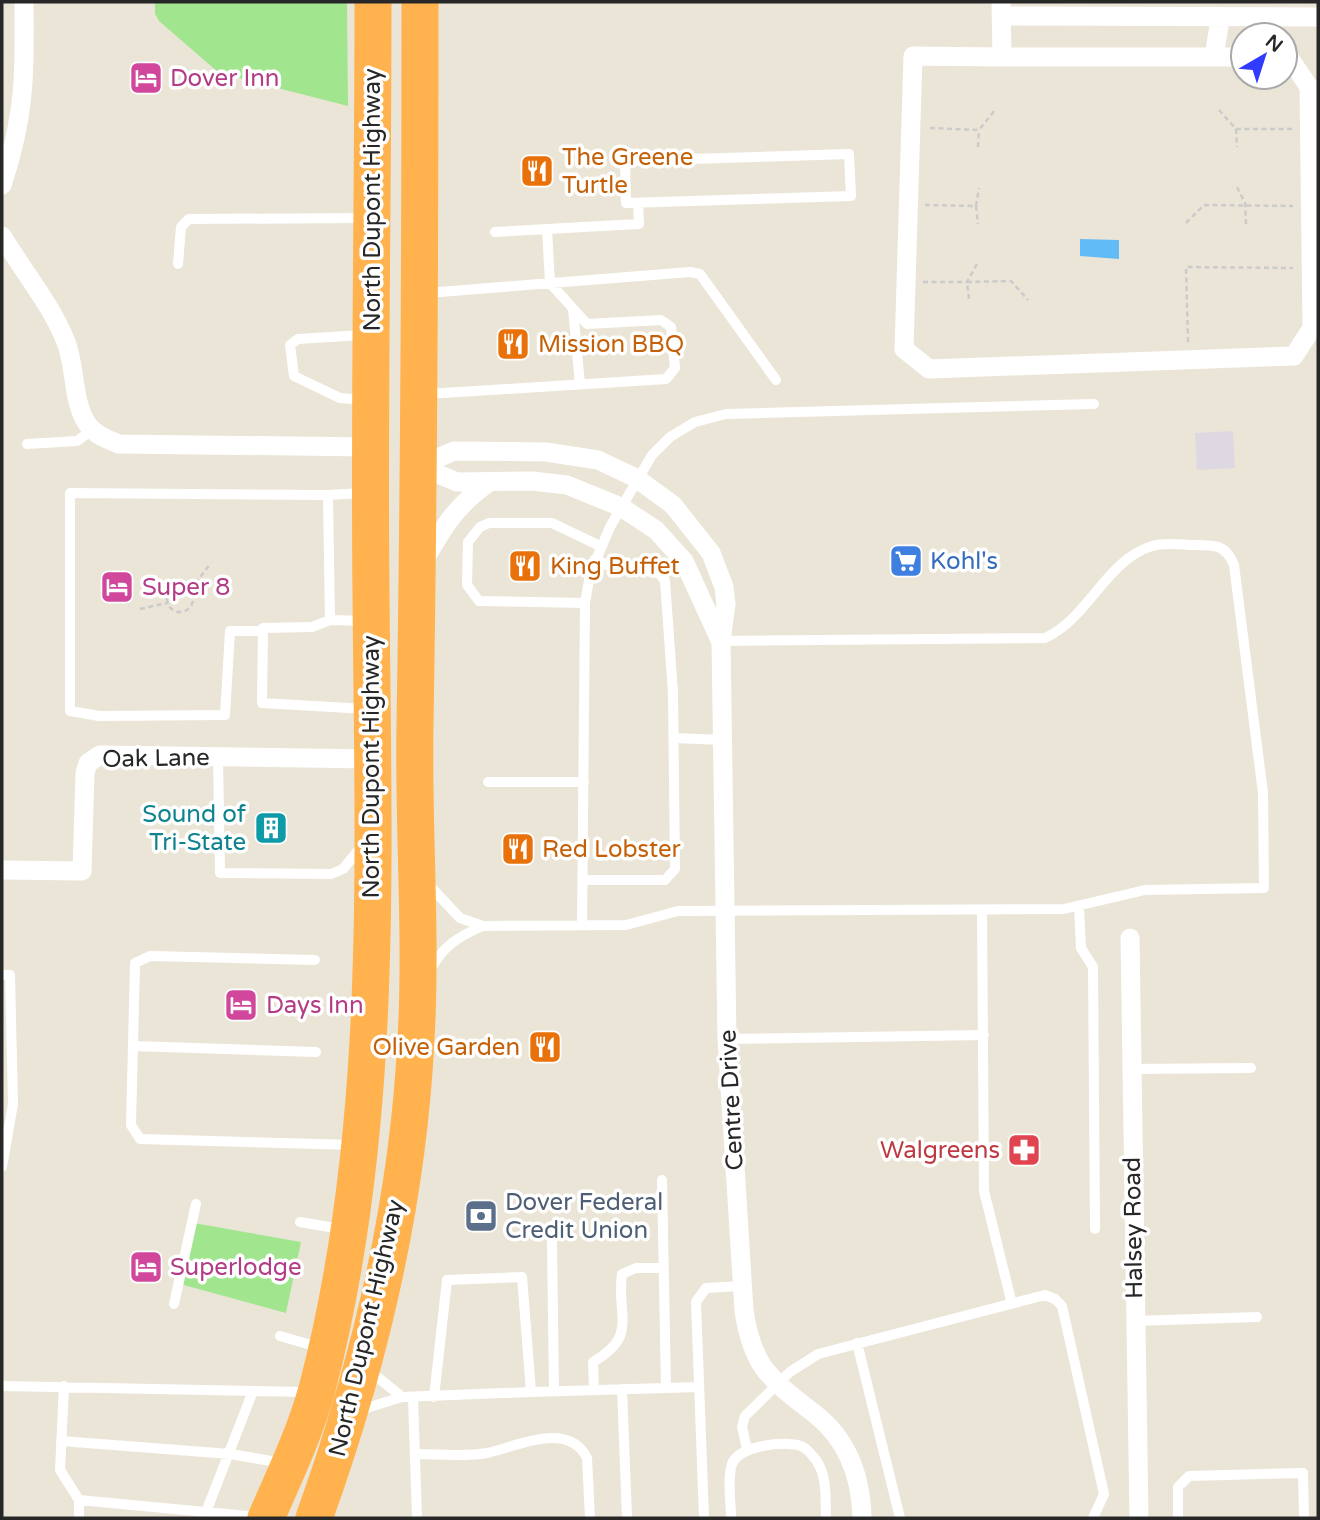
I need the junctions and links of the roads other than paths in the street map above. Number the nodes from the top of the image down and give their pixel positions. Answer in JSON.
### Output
{"nodes":[{"id":1,"x":24,"y":2,"type":"edge"},
{"id":2,"x":373,"y":2,"type":"edge"},
{"id":3,"x":419,"y":2,"type":"edge"},
{"id":4,"x":1001,"y":9,"type":"edge"},
{"id":5,"x":1318,"y":18,"type":"edge"},
{"id":6,"x":1220,"y":20,"type":"junction"},
{"id":7,"x":1214,"y":56,"type":"junction"},
{"id":8,"x":1002,"y":57,"type":"junction"},
{"id":9,"x":1229,"y":57,"type":"edge"},
{"id":10,"x":1299,"y":72,"type":"edge"},
{"id":11,"x":2,"y":185,"type":"edge"},
{"id":12,"x":638,"y":203,"type":"junction"},
{"id":13,"x":372,"y":218,"type":"junction"},
{"id":14,"x":547,"y":229,"type":"junction"},
{"id":15,"x":495,"y":232,"type":"dead end"},
{"id":16,"x":2,"y":236,"type":"edge"},
{"id":17,"x":178,"y":264,"type":"dead end"},
{"id":18,"x":550,"y":283,"type":"junction"},
{"id":19,"x":419,"y":294,"type":"junction"},
{"id":20,"x":573,"y":308,"type":"junction"},
{"id":21,"x":371,"y":335,"type":"junction"},
{"id":22,"x":776,"y":380,"type":"dead end"},
{"id":23,"x":580,"y":384,"type":"junction"},
{"id":24,"x":419,"y":394,"type":"junction"},
{"id":25,"x":370,"y":396,"type":"junction"},
{"id":26,"x":1094,"y":404,"type":"dead end"},
{"id":27,"x":92,"y":430,"type":"junction"},
{"id":28,"x":27,"y":444,"type":"dead end"},
{"id":29,"x":370,"y":447,"type":"junction"},
{"id":30,"x":419,"y":466,"type":"junction"},
{"id":31,"x":636,"y":478,"type":"junction"},
{"id":32,"x":490,"y":482,"type":"junction"},
{"id":33,"x":370,"y":493,"type":"junction"},
{"id":34,"x":328,"y":495,"type":"junction"},
{"id":35,"x":621,"y":507,"type":"junction"},
{"id":36,"x":600,"y":546,"type":"junction"},
{"id":37,"x":595,"y":559,"type":"junction"},
{"id":38,"x":417,"y":575,"type":"junction"},
{"id":39,"x":585,"y":603,"type":"junction"},
{"id":40,"x":331,"y":620,"type":"junction"},
{"id":41,"x":371,"y":621,"type":"junction"},
{"id":42,"x":263,"y":631,"type":"junction"},
{"id":43,"x":721,"y":641,"type":"junction"},
{"id":44,"x":372,"y":709,"type":"junction"},
{"id":45,"x":674,"y":738,"type":"junction"},
{"id":46,"x":723,"y":740,"type":"junction"},
{"id":47,"x":218,"y":757,"type":"junction"},
{"id":48,"x":372,"y":759,"type":"junction"},
{"id":49,"x":488,"y":782,"type":"dead end"},
{"id":50,"x":584,"y":782,"type":"junction"},
{"id":51,"x":372,"y":831,"type":"junction"},
{"id":52,"x":416,"y":866,"type":"junction"},
{"id":53,"x":2,"y":870,"type":"edge"},
{"id":54,"x":584,"y":880,"type":"junction"},
{"id":55,"x":1079,"y":907,"type":"junction"},
{"id":56,"x":982,"y":910,"type":"junction"},
{"id":57,"x":723,"y":911,"type":"junction"},
{"id":58,"x":417,"y":912,"type":"junction"},
{"id":59,"x":582,"y":925,"type":"junction"},
{"id":60,"x":483,"y":926,"type":"junction"},
{"id":61,"x":1130,"y":938,"type":"dead end"},
{"id":62,"x":316,"y":960,"type":"dead end"},
{"id":63,"x":6,"y":975,"type":"edge"},
{"id":64,"x":417,"y":997,"type":"junction"},
{"id":65,"x":984,"y":1035,"type":"junction"},
{"id":66,"x":727,"y":1039,"type":"junction"},
{"id":67,"x":133,"y":1046,"type":"junction"},
{"id":68,"x":316,"y":1052,"type":"dead end"},
{"id":69,"x":1251,"y":1068,"type":"dead end"},
{"id":70,"x":1130,"y":1069,"type":"junction"},
{"id":71,"x":358,"y":1146,"type":"junction"},
{"id":72,"x":2,"y":1167,"type":"edge"},
{"id":73,"x":662,"y":1180,"type":"dead end"},
{"id":74,"x":196,"y":1204,"type":"dead end"},
{"id":75,"x":300,"y":1222,"type":"dead end"},
{"id":76,"x":1095,"y":1229,"type":"dead end"},
{"id":77,"x":348,"y":1230,"type":"junction"},
{"id":78,"x":552,"y":1242,"type":"dead end"},
{"id":79,"x":664,"y":1268,"type":"junction"},
{"id":80,"x":742,"y":1286,"type":"junction"},
{"id":81,"x":174,"y":1304,"type":"dead end"},
{"id":82,"x":1012,"y":1304,"type":"junction"},
{"id":83,"x":1257,"y":1317,"type":"dead end"},
{"id":84,"x":1135,"y":1321,"type":"junction"},
{"id":85,"x":280,"y":1336,"type":"dead end"},
{"id":86,"x":857,"y":1343,"type":"junction"},
{"id":87,"x":326,"y":1349,"type":"junction"},
{"id":88,"x":361,"y":1365,"type":"junction"},
{"id":89,"x":777,"y":1384,"type":"junction"},
{"id":90,"x":2,"y":1385,"type":"edge"},
{"id":91,"x":64,"y":1386,"type":"junction"},
{"id":92,"x":699,"y":1387,"type":"junction"},
{"id":93,"x":666,"y":1388,"type":"junction"},
{"id":94,"x":622,"y":1389,"type":"junction"},
{"id":95,"x":594,"y":1390,"type":"junction"},
{"id":96,"x":253,"y":1391,"type":"junction"},
{"id":97,"x":554,"y":1391,"type":"junction"},
{"id":98,"x":316,"y":1392,"type":"junction"},
{"id":99,"x":531,"y":1392,"type":"junction"},
{"id":100,"x":408,"y":1397,"type":"junction"},
{"id":101,"x":433,"y":1397,"type":"junction"},
{"id":102,"x":349,"y":1413,"type":"junction"},
{"id":103,"x":61,"y":1441,"type":"junction"},
{"id":104,"x":747,"y":1449,"type":"junction"},
{"id":105,"x":230,"y":1454,"type":"junction"},
{"id":106,"x":415,"y":1454,"type":"junction"},
{"id":107,"x":290,"y":1464,"type":"junction"},
{"id":108,"x":79,"y":1500,"type":"junction"},
{"id":109,"x":206,"y":1512,"type":"junction"},
{"id":110,"x":79,"y":1518,"type":"edge"},
{"id":111,"x":266,"y":1518,"type":"edge"},
{"id":112,"x":314,"y":1518,"type":"edge"},
{"id":113,"x":417,"y":1518,"type":"edge"},
{"id":114,"x":590,"y":1518,"type":"edge"},
{"id":115,"x":627,"y":1518,"type":"edge"},
{"id":116,"x":704,"y":1518,"type":"edge"},
{"id":117,"x":731,"y":1518,"type":"edge"},
{"id":118,"x":826,"y":1518,"type":"edge"},
{"id":119,"x":862,"y":1518,"type":"edge"},
{"id":120,"x":901,"y":1518,"type":"edge"},
{"id":121,"x":1093,"y":1518,"type":"edge"},
{"id":122,"x":1139,"y":1518,"type":"edge"},
{"id":123,"x":1178,"y":1518,"type":"edge"},
{"id":124,"x":1304,"y":1518,"type":"edge"}],
"edges":[{"from":1,"to":11,"type":"street"},
{"from":2,"to":13,"type":"highway","name":"North Dupont Highway"},
{"from":3,"to":19,"type":"highway","name":"North Dupont Highway"},
{"from":4,"to":6,"type":"street"},
{"from":4,"to":8,"type":"street"},
{"from":5,"to":6,"type":"street"},
{"from":6,"to":7,"type":"street"},
{"from":7,"to":8,"type":"street"},
{"from":7,"to":9,"type":"street"},
{"from":8,"to":10,"type":"street"},
{"from":12,"to":12,"type":"lane"},
{"from":12,"to":14,"type":"lane"},
{"from":13,"to":17,"type":"lane"},
{"from":13,"to":21,"type":"highway","name":"North Dupont Highway"},
{"from":14,"to":15,"type":"lane"},
{"from":14,"to":18,"type":"lane"},
{"from":16,"to":27,"type":"street"},
{"from":18,"to":19,"type":"lane"},
{"from":18,"to":20,"type":"lane"},
{"from":18,"to":22,"type":"lane"},
{"from":19,"to":24,"type":"highway","name":"North Dupont Highway"},
{"from":20,"to":23,"type":"lane"},
{"from":20,"to":23,"type":"lane"},
{"from":21,"to":25,"type":"highway","name":"North Dupont Highway"},
{"from":21,"to":25,"type":"lane"},
{"from":23,"to":24,"type":"lane"},
{"from":24,"to":30,"type":"highway","name":"North Dupont Highway"},
{"from":25,"to":29,"type":"highway","name":"North Dupont Highway"},
{"from":25,"to":30,"type":"highway"},
{"from":26,"to":31,"type":"lane"},
{"from":27,"to":28,"type":"lane"},
{"from":27,"to":29,"type":"street"},
{"from":29,"to":33,"type":"highway","name":"North Dupont Highway"},
{"from":29,"to":38,"type":"highway"},
{"from":30,"to":31,"type":"street","name":"Centre Drive"},
{"from":30,"to":32,"type":"street","name":"Centre Drive"},
{"from":30,"to":38,"type":"highway","name":"North Dupont Highway"},
{"from":31,"to":35,"type":"lane"},
{"from":31,"to":43,"type":"street","name":"Centre Drive"},
{"from":32,"to":35,"type":"street","name":"Centre Drive"},
{"from":32,"to":38,"type":"street"},
{"from":33,"to":34,"type":"lane"},
{"from":33,"to":41,"type":"highway","name":"North Dupont Highway"},
{"from":34,"to":40,"type":"lane"},
{"from":34,"to":42,"type":"lane"},
{"from":35,"to":36,"type":"lane"},
{"from":35,"to":43,"type":"street","name":"Centre Drive"},
{"from":36,"to":37,"type":"lane"},
{"from":36,"to":39,"type":"lane"},
{"from":37,"to":39,"type":"lane"},
{"from":37,"to":45,"type":"lane"},
{"from":38,"to":52,"type":"highway","name":"North Dupont Highway"},
{"from":39,"to":50,"type":"lane"},
{"from":40,"to":41,"type":"lane"},
{"from":40,"to":42,"type":"lane"},
{"from":41,"to":44,"type":"highway","name":"North Dupont Highway"},
{"from":42,"to":44,"type":"lane"},
{"from":43,"to":46,"type":"street","name":"Centre Drive"},
{"from":43,"to":55,"type":"lane"},
{"from":44,"to":48,"type":"highway","name":"North Dupont Highway"},
{"from":45,"to":46,"type":"lane"},
{"from":45,"to":54,"type":"lane"},
{"from":46,"to":57,"type":"street","name":"Centre Drive"},
{"from":47,"to":48,"type":"street","name":"Oak Lane"},
{"from":47,"to":51,"type":"lane"},
{"from":47,"to":53,"type":"street","name":"Oak Lane"},
{"from":48,"to":51,"type":"highway","name":"North Dupont Highway"},
{"from":48,"to":58,"type":"highway"},
{"from":49,"to":50,"type":"lane"},
{"from":50,"to":54,"type":"lane"},
{"from":51,"to":71,"type":"highway","name":"North Dupont Highway"},
{"from":52,"to":58,"type":"highway","name":"North Dupont Highway"},
{"from":52,"to":60,"type":"lane"},
{"from":54,"to":59,"type":"lane"},
{"from":55,"to":56,"type":"lane"},
{"from":55,"to":76,"type":"lane"},
{"from":56,"to":57,"type":"lane"},
{"from":56,"to":65,"type":"lane"},
{"from":57,"to":59,"type":"lane"},
{"from":57,"to":66,"type":"street","name":"Centre Drive"},
{"from":58,"to":64,"type":"highway","name":"North Dupont Highway"},
{"from":59,"to":60,"type":"lane"},
{"from":60,"to":64,"type":"lane"},
{"from":61,"to":70,"type":"street","name":"Halsey Road"},
{"from":62,"to":67,"type":"lane"},
{"from":63,"to":72,"type":"lane"},
{"from":64,"to":88,"type":"highway","name":"North Dupont Highway"},
{"from":65,"to":66,"type":"lane"},
{"from":65,"to":82,"type":"lane"},
{"from":66,"to":80,"type":"street","name":"Centre Drive"},
{"from":67,"to":68,"type":"lane"},
{"from":67,"to":71,"type":"lane"},
{"from":69,"to":70,"type":"lane"},
{"from":70,"to":84,"type":"street","name":"Halsey Road"},
{"from":71,"to":77,"type":"highway","name":"North Dupont Highway"},
{"from":73,"to":79,"type":"lane"},
{"from":74,"to":81,"type":"lane"},
{"from":75,"to":77,"type":"lane"},
{"from":77,"to":87,"type":"highway","name":"North Dupont Highway"},
{"from":78,"to":97,"type":"lane"},
{"from":79,"to":93,"type":"lane"},
{"from":79,"to":95,"type":"lane"},
{"from":80,"to":89,"type":"street","name":"Centre Drive"},
{"from":80,"to":92,"type":"lane"},
{"from":82,"to":86,"type":"lane"},
{"from":82,"to":121,"type":"lane"},
{"from":83,"to":84,"type":"lane"},
{"from":84,"to":122,"type":"street","name":"Halsey Road"},
{"from":85,"to":87,"type":"lane"},
{"from":86,"to":89,"type":"lane"},
{"from":86,"to":120,"type":"lane"},
{"from":87,"to":98,"type":"highway","name":"North Dupont Highway"},
{"from":88,"to":100,"type":"lane"},
{"from":88,"to":102,"type":"highway","name":"North Dupont Highway"},
{"from":89,"to":104,"type":"lane"},
{"from":89,"to":119,"type":"street","name":"Centre Drive"},
{"from":90,"to":91,"type":"lane"},
{"from":91,"to":96,"type":"lane"},
{"from":91,"to":103,"type":"lane"},
{"from":92,"to":93,"type":"lane"},
{"from":92,"to":116,"type":"lane"},
{"from":93,"to":94,"type":"lane"},
{"from":94,"to":95,"type":"lane"},
{"from":94,"to":115,"type":"lane"},
{"from":95,"to":97,"type":"lane"},
{"from":96,"to":98,"type":"lane"},
{"from":96,"to":105,"type":"lane"},
{"from":97,"to":99,"type":"lane"},
{"from":98,"to":107,"type":"highway","name":"North Dupont Highway"},
{"from":99,"to":101,"type":"lane"},
{"from":99,"to":101,"type":"lane"},
{"from":100,"to":101,"type":"lane"},
{"from":100,"to":102,"type":"lane"},
{"from":100,"to":106,"type":"lane"},
{"from":102,"to":112,"type":"highway","name":"North Dupont Highway"},
{"from":103,"to":105,"type":"lane"},
{"from":103,"to":108,"type":"lane"},
{"from":104,"to":117,"type":"lane"},
{"from":104,"to":118,"type":"lane"},
{"from":105,"to":107,"type":"lane"},
{"from":105,"to":109,"type":"lane"},
{"from":106,"to":113,"type":"lane"},
{"from":106,"to":114,"type":"lane"},
{"from":107,"to":111,"type":"highway","name":"North Dupont Highway"},
{"from":108,"to":109,"type":"lane"},
{"from":108,"to":110,"type":"lane"},
{"from":109,"to":111,"type":"lane"},
{"from":123,"to":124,"type":"lane"}]}
